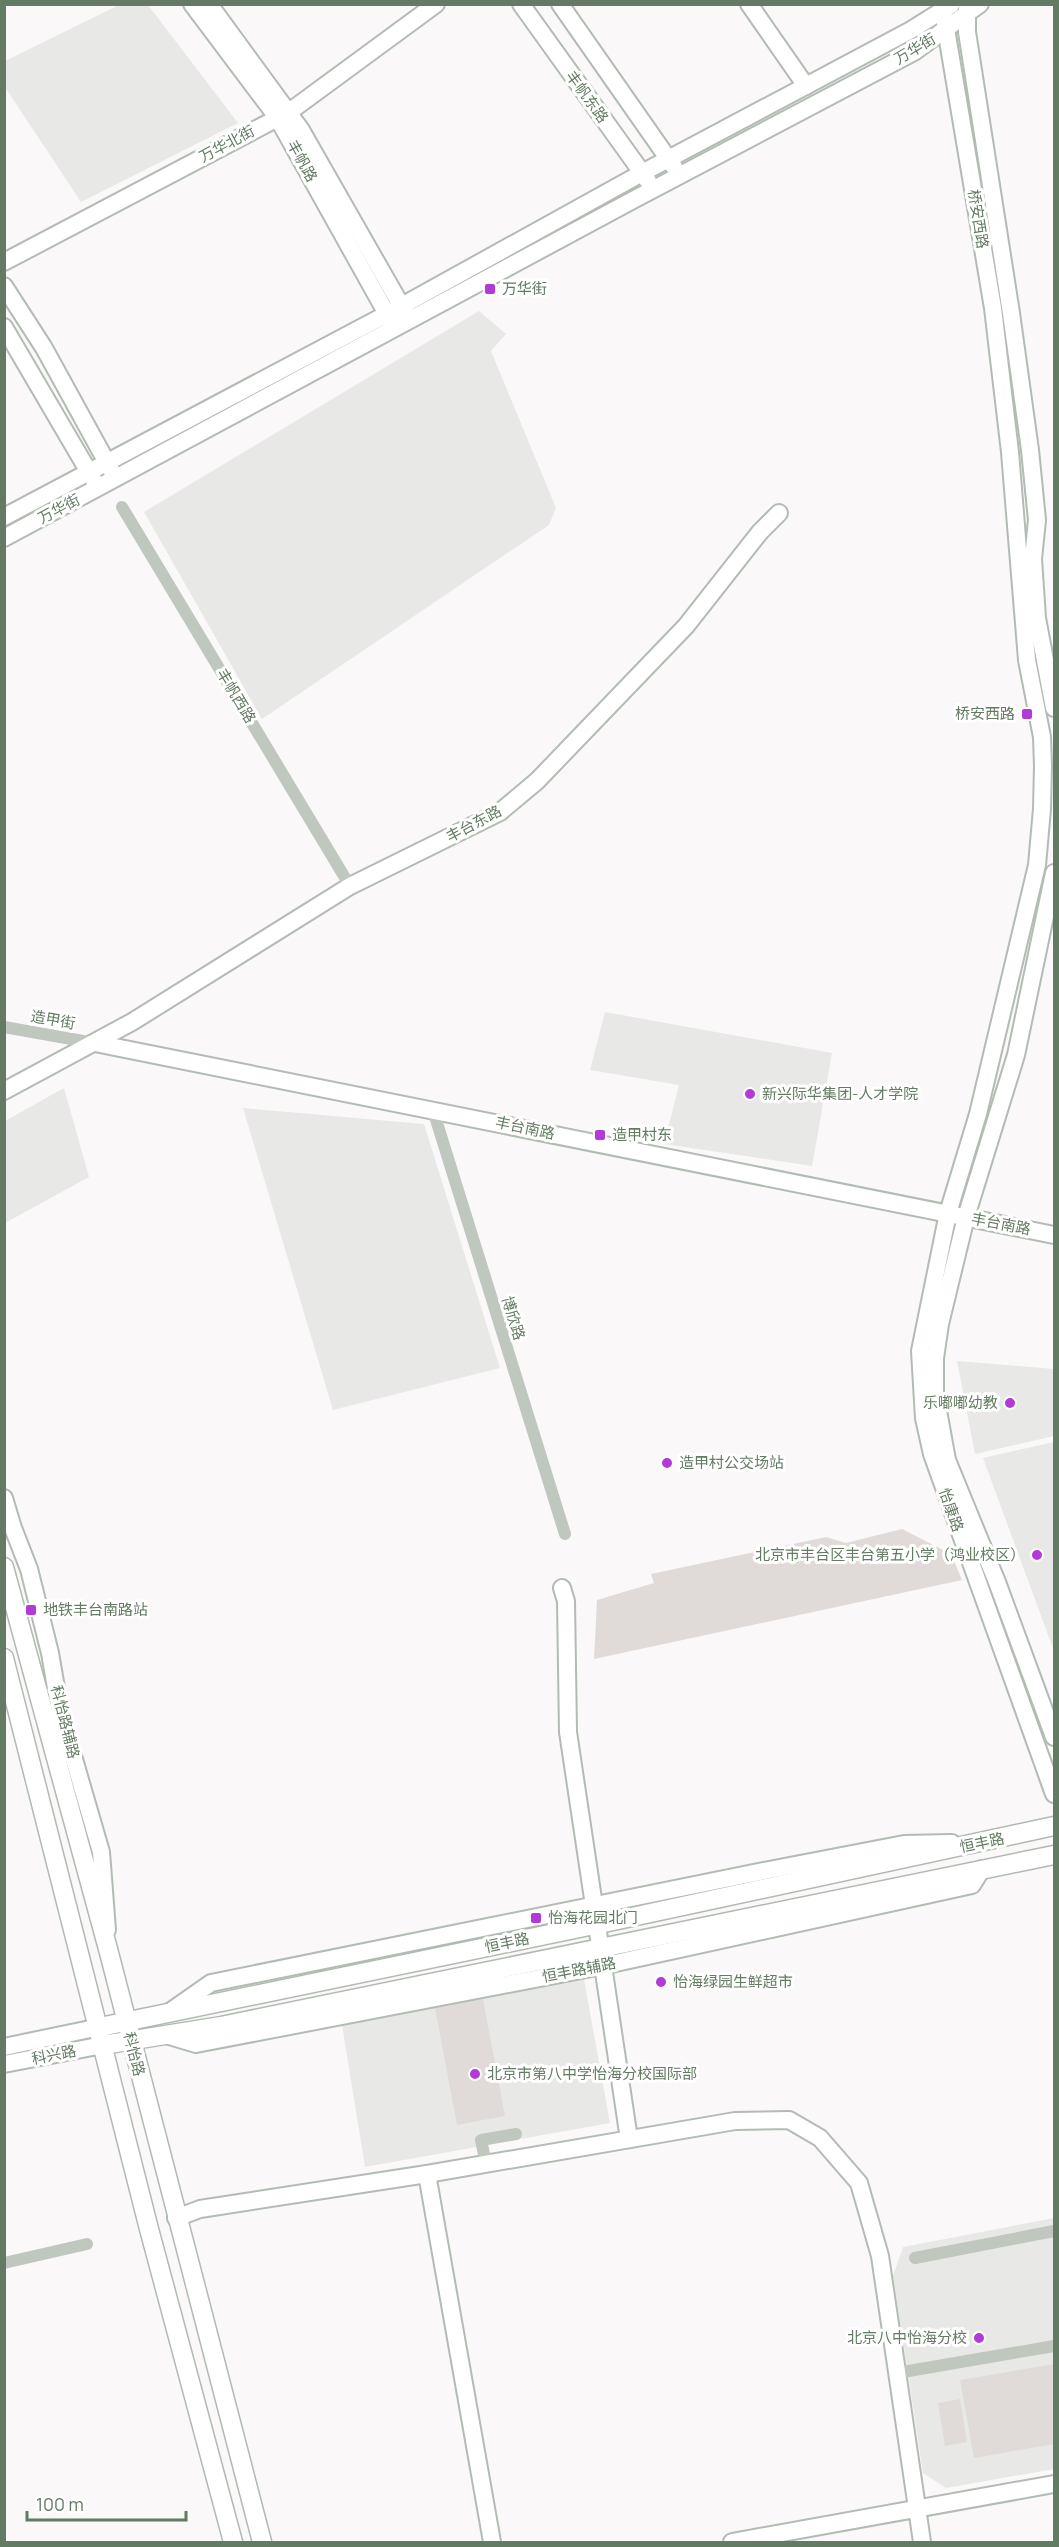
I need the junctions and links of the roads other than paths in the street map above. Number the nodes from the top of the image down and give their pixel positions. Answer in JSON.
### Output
{"nodes":[{"id":1,"x":192,"y":4,"type":"edge"},
{"id":2,"x":209,"y":4,"type":"edge"},
{"id":3,"x":436,"y":4,"type":"edge"},
{"id":4,"x":521,"y":4,"type":"edge"},
{"id":5,"x":560,"y":4,"type":"edge"},
{"id":6,"x":749,"y":4,"type":"edge"},
{"id":7,"x":980,"y":4,"type":"edge"},
{"id":8,"x":944,"y":6,"type":"edge"},
{"id":9,"x":967,"y":10,"type":"edge"},
{"id":10,"x":947,"y":29,"type":"junction"},
{"id":11,"x":806,"y":86,"type":"junction"},
{"id":12,"x":283,"y":114,"type":"junction"},
{"id":13,"x":669,"y":160,"type":"junction"},
{"id":14,"x":642,"y":174,"type":"junction"},
{"id":15,"x":680,"y":176,"type":"junction"},
{"id":16,"x":653,"y":189,"type":"junction"},
{"id":17,"x":4,"y":262,"type":"edge"},
{"id":18,"x":4,"y":286,"type":"edge"},
{"id":19,"x":398,"y":317,"type":"junction"},
{"id":20,"x":4,"y":327,"type":"edge"},
{"id":21,"x":106,"y":462,"type":"junction"},
{"id":22,"x":89,"y":471,"type":"junction"},
{"id":23,"x":116,"y":478,"type":"junction"},
{"id":24,"x":99,"y":488,"type":"junction"},
{"id":25,"x":122,"y":507,"type":"dead end"},
{"id":26,"x":779,"y":513,"type":"dead end"},
{"id":27,"x":4,"y":517,"type":"edge"},
{"id":28,"x":4,"y":538,"type":"edge"},
{"id":29,"x":1054,"y":708,"type":"edge"},
{"id":30,"x":1054,"y":873,"type":"edge"},
{"id":31,"x":350,"y":886,"type":"junction"},
{"id":32,"x":4,"y":1027,"type":"edge"},
{"id":33,"x":95,"y":1043,"type":"junction"},
{"id":34,"x":4,"y":1091,"type":"edge"},
{"id":35,"x":433,"y":1110,"type":"junction"},
{"id":36,"x":948,"y":1213,"type":"junction"},
{"id":37,"x":966,"y":1217,"type":"junction"},
{"id":38,"x":1054,"y":1235,"type":"edge"},
{"id":39,"x":4,"y":1498,"type":"edge"},
{"id":40,"x":564,"y":1534,"type":"dead end"},
{"id":41,"x":4,"y":1567,"type":"edge"},
{"id":42,"x":562,"y":1588,"type":"dead end"},
{"id":43,"x":4,"y":1658,"type":"edge"},
{"id":44,"x":1054,"y":1737,"type":"edge"},
{"id":45,"x":1054,"y":1794,"type":"edge"},
{"id":46,"x":1054,"y":1827,"type":"edge"},
{"id":47,"x":986,"y":1842,"type":"junction"},
{"id":48,"x":1054,"y":1855,"type":"edge"},
{"id":49,"x":594,"y":1905,"type":"junction"},
{"id":50,"x":597,"y":1925,"type":"junction"},
{"id":51,"x":108,"y":1949,"type":"junction"},
{"id":52,"x":601,"y":1957,"type":"junction"},
{"id":53,"x":171,"y":2012,"type":"junction"},
{"id":54,"x":126,"y":2021,"type":"junction"},
{"id":55,"x":100,"y":2027,"type":"junction"},
{"id":56,"x":131,"y":2041,"type":"junction"},
{"id":57,"x":103,"y":2045,"type":"junction"},
{"id":58,"x":4,"y":2047,"type":"edge"},
{"id":59,"x":4,"y":2064,"type":"edge"},
{"id":60,"x":516,"y":2134,"type":"dead end"},
{"id":61,"x":629,"y":2139,"type":"junction"},
{"id":62,"x":486,"y":2164,"type":"junction"},
{"id":63,"x":428,"y":2174,"type":"junction"},
{"id":64,"x":176,"y":2218,"type":"junction"},
{"id":65,"x":1054,"y":2231,"type":"edge"},
{"id":66,"x":87,"y":2244,"type":"dead end"},
{"id":67,"x":915,"y":2258,"type":"dead end"},
{"id":68,"x":4,"y":2263,"type":"edge"},
{"id":69,"x":1054,"y":2346,"type":"edge"},
{"id":70,"x":897,"y":2373,"type":"junction"},
{"id":71,"x":1054,"y":2484,"type":"edge"},
{"id":72,"x":916,"y":2511,"type":"junction"},
{"id":73,"x":233,"y":2542,"type":"edge"},
{"id":74,"x":262,"y":2542,"type":"edge"},
{"id":75,"x":492,"y":2542,"type":"edge"},
{"id":76,"x":732,"y":2542,"type":"edge"},
{"id":77,"x":922,"y":2542,"type":"edge"}],
"edges":[{"from":1,"to":12,"type":"street","name":"丰帆路"},
{"from":2,"to":12,"type":"street","name":"丰帆路"},
{"from":3,"to":12,"type":"street","name":"万华北街"},
{"from":4,"to":14,"type":"street","name":"丰帆东路"},
{"from":5,"to":13,"type":"street","name":"丰帆东路"},
{"from":6,"to":11,"type":"street"},
{"from":7,"to":9,"type":"street","name":"万华街"},
{"from":8,"to":10,"type":"street","name":"桥安西路"},
{"from":8,"to":11,"type":"street","name":"万华街"},
{"from":9,"to":10,"type":"street","name":"万华街"},
{"from":9,"to":29,"type":"street","name":"桥安西路"},
{"from":10,"to":15,"type":"street","name":"万华街"},
{"from":10,"to":36,"type":"street","name":"桥安西路"},
{"from":11,"to":13,"type":"street","name":"万华街"},
{"from":12,"to":17,"type":"street","name":"万华北街"},
{"from":12,"to":19,"type":"street","name":"丰帆路"},
{"from":13,"to":14,"type":"street","name":"万华街"},
{"from":13,"to":15,"type":"street","name":"丰帆东路"},
{"from":14,"to":16,"type":"street","name":"丰帆东路"},
{"from":14,"to":19,"type":"street","name":"万华街"},
{"from":15,"to":16,"type":"street","name":"万华街"},
{"from":16,"to":19,"type":"street","name":"万华街"},
{"from":18,"to":21,"type":"street"},
{"from":19,"to":21,"type":"street","name":"万华街"},
{"from":19,"to":23,"type":"street","name":"万华街"},
{"from":20,"to":22,"type":"street"},
{"from":21,"to":22,"type":"street","name":"万华街"},
{"from":21,"to":23,"type":"street"},
{"from":22,"to":24,"type":"street"},
{"from":22,"to":27,"type":"street","name":"万华街"},
{"from":23,"to":24,"type":"street","name":"万华街"},
{"from":24,"to":28,"type":"street","name":"万华街"},
{"from":25,"to":31,"type":"street","name":"丰帆西路"},
{"from":26,"to":31,"type":"street","name":"丰台东路"},
{"from":30,"to":37,"type":"street"},
{"from":31,"to":33,"type":"street","name":"丰台东路"},
{"from":32,"to":33,"type":"street","name":"造甲街"},
{"from":33,"to":34,"type":"street"},
{"from":33,"to":35,"type":"street","name":"丰台南路"},
{"from":35,"to":36,"type":"street","name":"丰台南路"},
{"from":35,"to":40,"type":"street","name":"博欣路"},
{"from":36,"to":37,"type":"street","name":"丰台南路"},
{"from":36,"to":45,"type":"street","name":"怡康路"},
{"from":37,"to":38,"type":"street","name":"丰台南路"},
{"from":37,"to":44,"type":"street","name":"怡康路"},
{"from":39,"to":51,"type":"street","name":"科怡路辅路"},
{"from":41,"to":51,"type":"main road","name":"科怡路"},
{"from":42,"to":49,"type":"street"},
{"from":43,"to":55,"type":"main road","name":"科怡路"},
{"from":46,"to":47,"type":"main road","name":"恒丰路"},
{"from":47,"to":49,"type":"street"},
{"from":47,"to":50,"type":"main road","name":"恒丰路"},
{"from":48,"to":52,"type":"main road","name":"恒丰路"},
{"from":49,"to":50,"type":"street"},
{"from":49,"to":53,"type":"street"},
{"from":50,"to":52,"type":"street"},
{"from":50,"to":53,"type":"main road","name":"恒丰路"},
{"from":51,"to":54,"type":"main road","name":"科怡路"},
{"from":52,"to":56,"type":"main road","name":"恒丰路"},
{"from":52,"to":61,"type":"street"},
{"from":53,"to":54,"type":"main road","name":"恒丰路"},
{"from":54,"to":55,"type":"main road","name":"恒丰路"},
{"from":54,"to":56,"type":"main road","name":"科怡路"},
{"from":55,"to":57,"type":"main road","name":"科怡路"},
{"from":55,"to":58,"type":"street","name":"科兴路"},
{"from":56,"to":57,"type":"main road","name":"恒丰路"},
{"from":56,"to":64,"type":"main road","name":"科怡路"},
{"from":57,"to":59,"type":"street","name":"科兴路"},
{"from":57,"to":73,"type":"main road","name":"科怡路"},
{"from":60,"to":62,"type":"street"},
{"from":61,"to":62,"type":"street"},
{"from":61,"to":70,"type":"street"},
{"from":62,"to":63,"type":"street"},
{"from":63,"to":64,"type":"street"},
{"from":63,"to":75,"type":"street"},
{"from":64,"to":74,"type":"main road","name":"科怡路"},
{"from":65,"to":67,"type":"street"},
{"from":66,"to":68,"type":"street"},
{"from":69,"to":70,"type":"street"},
{"from":70,"to":72,"type":"street"},
{"from":71,"to":72,"type":"street"},
{"from":72,"to":76,"type":"street"},
{"from":72,"to":77,"type":"street"}]}
